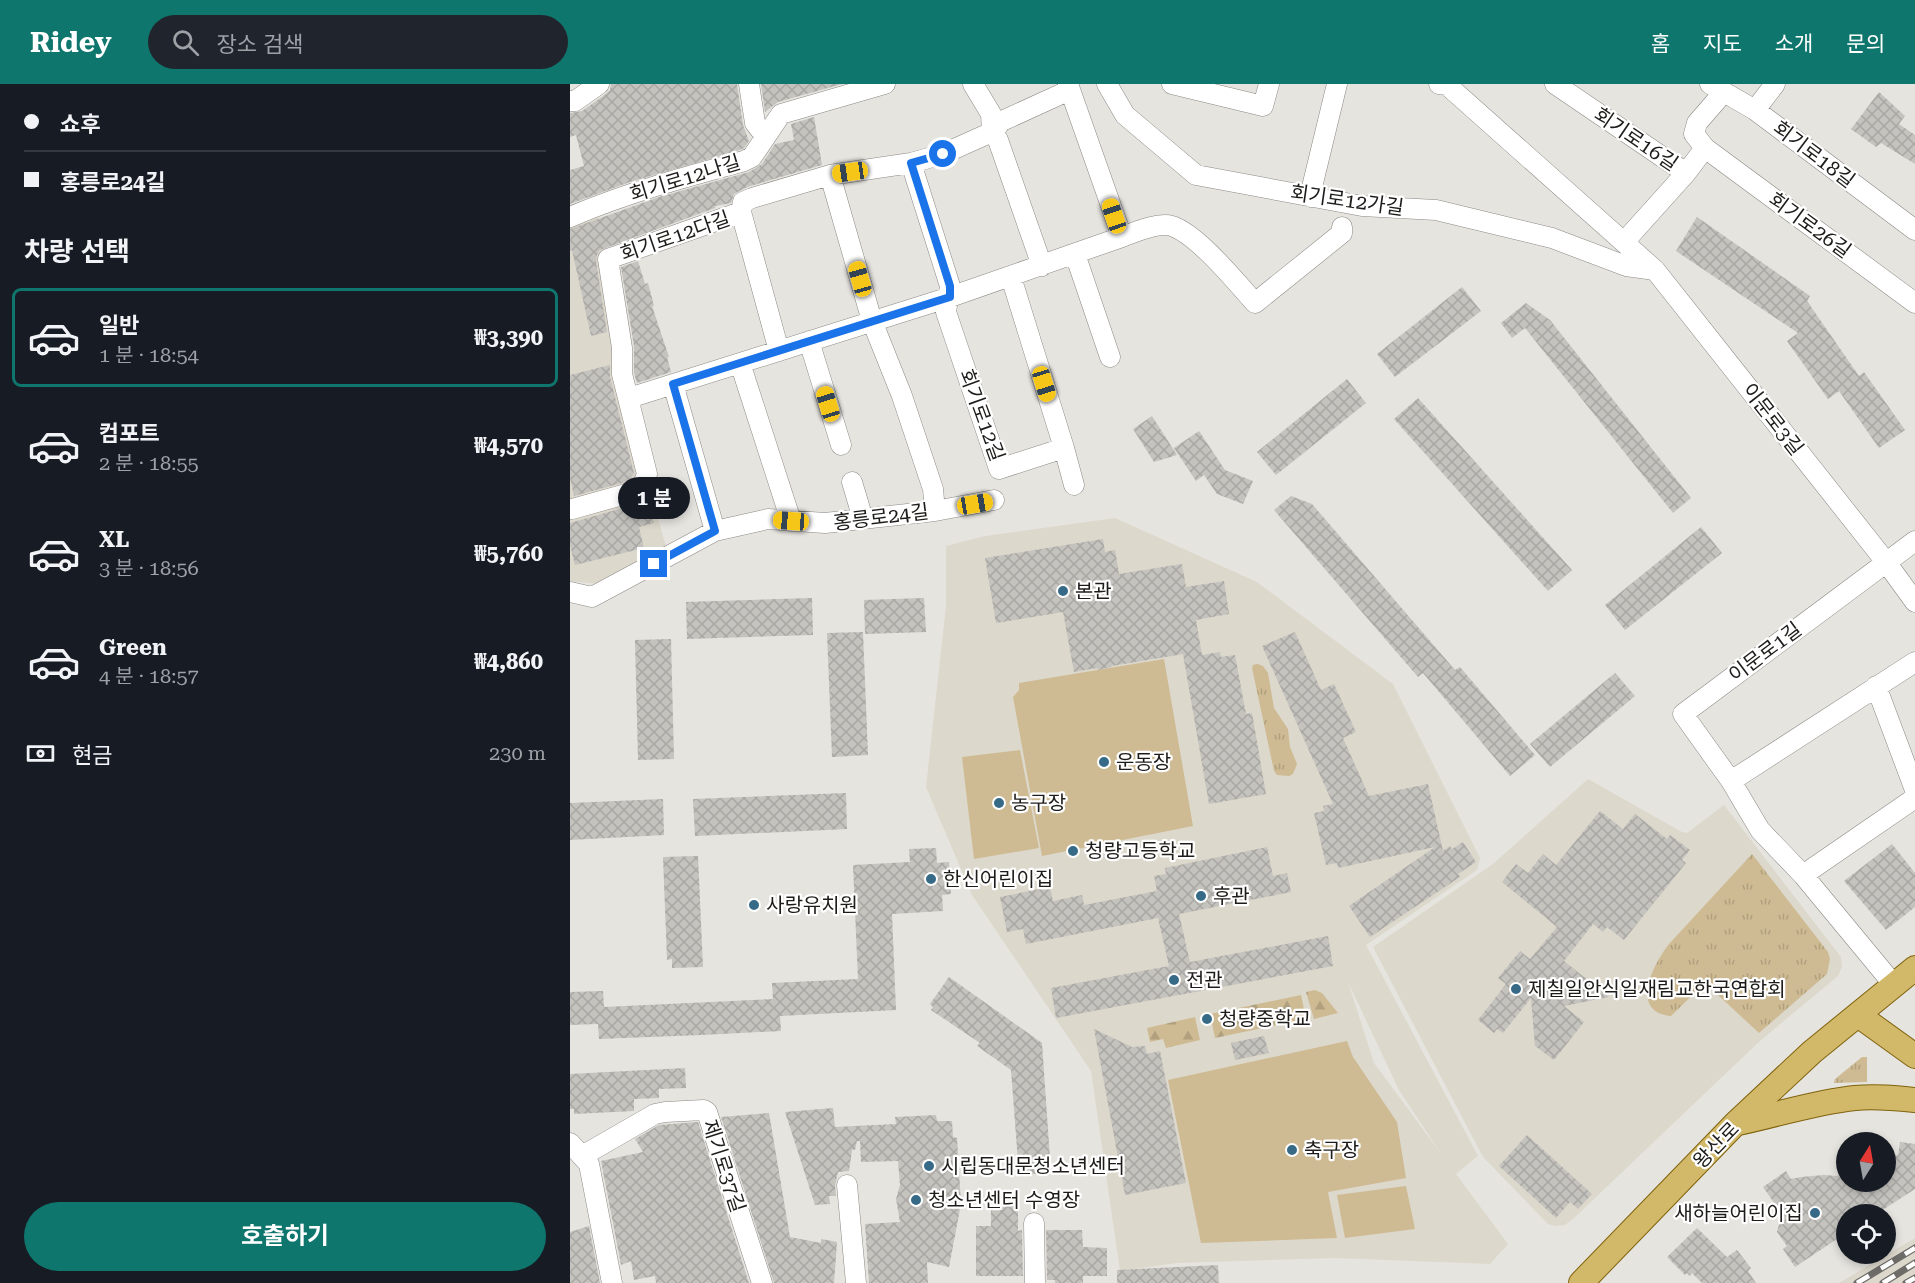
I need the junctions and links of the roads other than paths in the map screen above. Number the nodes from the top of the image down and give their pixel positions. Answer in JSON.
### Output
{"nodes":[{"id":1,"x":599,"y":84,"type":"edge"},
{"id":2,"x":749,"y":84,"type":"edge"},
{"id":3,"x":885,"y":84,"type":"edge"},
{"id":4,"x":973,"y":84,"type":"edge"},
{"id":5,"x":1107,"y":84,"type":"edge"},
{"id":6,"x":1172,"y":84,"type":"edge"},
{"id":7,"x":1269,"y":84,"type":"edge"},
{"id":8,"x":1336,"y":84,"type":"edge"},
{"id":9,"x":1445,"y":84,"type":"edge"},
{"id":10,"x":1556,"y":84,"type":"edge"},
{"id":11,"x":1775,"y":84,"type":"edge"},
{"id":12,"x":1069,"y":87,"type":"edge"},
{"id":13,"x":1716,"y":88,"type":"edge"},
{"id":14,"x":570,"y":101,"type":"edge"},
{"id":15,"x":1755,"y":110,"type":"junction"},
{"id":16,"x":992,"y":132,"type":"junction"},
{"id":17,"x":765,"y":136,"type":"junction"},
{"id":18,"x":1705,"y":148,"type":"junction"},
{"id":19,"x":911,"y":163,"type":"junction"},
{"id":20,"x":1686,"y":173,"type":"junction"},
{"id":21,"x":830,"y":175,"type":"junction"},
{"id":22,"x":1311,"y":197,"type":"junction"},
{"id":23,"x":741,"y":212,"type":"junction"},
{"id":24,"x":1343,"y":213,"type":"junction"},
{"id":25,"x":570,"y":217,"type":"edge"},
{"id":26,"x":1915,"y":230,"type":"edge"},
{"id":27,"x":1122,"y":237,"type":"junction"},
{"id":28,"x":1624,"y":242,"type":"junction"},
{"id":29,"x":1075,"y":254,"type":"junction"},
{"id":30,"x":1042,"y":266,"type":"junction"},
{"id":31,"x":1655,"y":270,"type":"junction"},
{"id":32,"x":1011,"y":277,"type":"junction"},
{"id":33,"x":950,"y":297,"type":"junction"},
{"id":34,"x":1915,"y":303,"type":"edge"},
{"id":35,"x":872,"y":321,"type":"junction"},
{"id":36,"x":809,"y":341,"type":"junction"},
{"id":37,"x":778,"y":351,"type":"junction"},
{"id":38,"x":1110,"y":357,"type":"dead end"},
{"id":39,"x":740,"y":363,"type":"junction"},
{"id":40,"x":673,"y":384,"type":"junction"},
{"id":41,"x":629,"y":398,"type":"junction"},
{"id":42,"x":841,"y":445,"type":"dead end"},
{"id":43,"x":1064,"y":448,"type":"junction"},
{"id":44,"x":852,"y":482,"type":"dead end"},
{"id":45,"x":1074,"y":485,"type":"dead end"},
{"id":46,"x":994,"y":500,"type":"dead end"},
{"id":47,"x":572,"y":509,"type":"dead end"},
{"id":48,"x":935,"y":511,"type":"junction"},
{"id":49,"x":863,"y":519,"type":"junction"},
{"id":50,"x":791,"y":521,"type":"junction"},
{"id":51,"x":715,"y":531,"type":"junction"},
{"id":52,"x":1915,"y":541,"type":"edge"},
{"id":53,"x":1886,"y":561,"type":"junction"},
{"id":54,"x":570,"y":592,"type":"edge"},
{"id":55,"x":1915,"y":602,"type":"edge"},
{"id":56,"x":1915,"y":662,"type":"edge"},
{"id":57,"x":1876,"y":686,"type":"junction"},
{"id":58,"x":1731,"y":782,"type":"junction"},
{"id":59,"x":1915,"y":790,"type":"edge"},
{"id":60,"x":1915,"y":798,"type":"edge"},
{"id":61,"x":1803,"y":875,"type":"junction"},
{"id":62,"x":1915,"y":968,"type":"edge"},
{"id":63,"x":1894,"y":985,"type":"junction"},
{"id":64,"x":1857,"y":1015,"type":"junction"},
{"id":65,"x":1915,"y":1056,"type":"edge"},
{"id":66,"x":1915,"y":1100,"type":"edge"},
{"id":67,"x":1736,"y":1124,"type":"junction"},
{"id":68,"x":576,"y":1150,"type":"edge"},
{"id":69,"x":847,"y":1185,"type":"dead end"},
{"id":70,"x":1034,"y":1223,"type":"dead end"},
{"id":71,"x":612,"y":1283,"type":"edge"},
{"id":72,"x":762,"y":1283,"type":"edge"},
{"id":73,"x":856,"y":1283,"type":"edge"},
{"id":74,"x":1035,"y":1283,"type":"edge"},
{"id":75,"x":1581,"y":1283,"type":"edge"}],
"edges":[{"from":1,"to":14,"type":"street"},
{"from":2,"to":17,"type":"street"},
{"from":3,"to":17,"type":"street","name":"회기로12나길"},
{"from":4,"to":16,"type":"street"},
{"from":5,"to":22,"type":"street","name":"회기로12가길"},
{"from":6,"to":7,"type":"street"},
{"from":8,"to":22,"type":"street"},
{"from":9,"to":28,"type":"street","name":"이문로3길"},
{"from":10,"to":20,"type":"street","name":"회기로16길"},
{"from":11,"to":15,"type":"street"},
{"from":12,"to":16,"type":"street","name":"회기로12다길"},
{"from":12,"to":27,"type":"street"},
{"from":13,"to":15,"type":"street","name":"회기로18길"},
{"from":13,"to":18,"type":"street"},
{"from":15,"to":26,"type":"street","name":"회기로18길"},
{"from":16,"to":19,"type":"street","name":"회기로12다길"},
{"from":16,"to":30,"type":"street"},
{"from":17,"to":25,"type":"street","name":"회기로12나길"},
{"from":18,"to":20,"type":"street"},
{"from":18,"to":34,"type":"street","name":"회기로26길"},
{"from":19,"to":21,"type":"street","name":"회기로12다길"},
{"from":19,"to":33,"type":"street","name":"회기로12길"},
{"from":20,"to":28,"type":"street"},
{"from":21,"to":23,"type":"street","name":"회기로12다길"},
{"from":21,"to":35,"type":"street"},
{"from":22,"to":24,"type":"street","name":"회기로12가길"},
{"from":23,"to":37,"type":"street"},
{"from":23,"to":41,"type":"street","name":"회기로12다길"},
{"from":24,"to":27,"type":"street"},
{"from":24,"to":31,"type":"street","name":"회기로12가길"},
{"from":27,"to":29,"type":"street"},
{"from":28,"to":31,"type":"street","name":"이문로3길"},
{"from":29,"to":30,"type":"street"},
{"from":29,"to":38,"type":"street"},
{"from":30,"to":32,"type":"street"},
{"from":31,"to":53,"type":"street","name":"이문로3길"},
{"from":32,"to":33,"type":"street"},
{"from":32,"to":43,"type":"street"},
{"from":33,"to":35,"type":"street"},
{"from":33,"to":43,"type":"street","name":"회기로12길"},
{"from":35,"to":36,"type":"street"},
{"from":35,"to":48,"type":"street"},
{"from":36,"to":37,"type":"street"},
{"from":36,"to":42,"type":"street"},
{"from":37,"to":39,"type":"street"},
{"from":39,"to":40,"type":"street"},
{"from":39,"to":50,"type":"street"},
{"from":40,"to":41,"type":"street"},
{"from":40,"to":51,"type":"street"},
{"from":41,"to":47,"type":"street"},
{"from":43,"to":45,"type":"street"},
{"from":44,"to":49,"type":"street"},
{"from":46,"to":48,"type":"street","name":"홍릉로24길"},
{"from":48,"to":49,"type":"street","name":"홍릉로24길"},
{"from":49,"to":50,"type":"street","name":"홍릉로24길"},
{"from":50,"to":51,"type":"street","name":"홍릉로24길"},
{"from":51,"to":54,"type":"street","name":"홍릉로24길"},
{"from":52,"to":53,"type":"street","name":"이문로1길"},
{"from":53,"to":55,"type":"street","name":"이문로3길"},
{"from":53,"to":58,"type":"street","name":"이문로1길"},
{"from":56,"to":57,"type":"street"},
{"from":57,"to":58,"type":"street"},
{"from":57,"to":59,"type":"street"},
{"from":58,"to":61,"type":"street","name":"이문로1길"},
{"from":60,"to":61,"type":"street"},
{"from":61,"to":63,"type":"street","name":"이문로1길"},
{"from":62,"to":63,"type":"main road","name":"왕산로"},
{"from":63,"to":64,"type":"main road","name":"왕산로"},
{"from":64,"to":65,"type":"main road"},
{"from":64,"to":67,"type":"main road","name":"왕산로"},
{"from":66,"to":67,"type":"main road"},
{"from":67,"to":75,"type":"main road","name":"왕산로"},
{"from":68,"to":71,"type":"street"},
{"from":68,"to":72,"type":"street","name":"제기로37길"},
{"from":69,"to":73,"type":"street"},
{"from":70,"to":74,"type":"street"}]}
